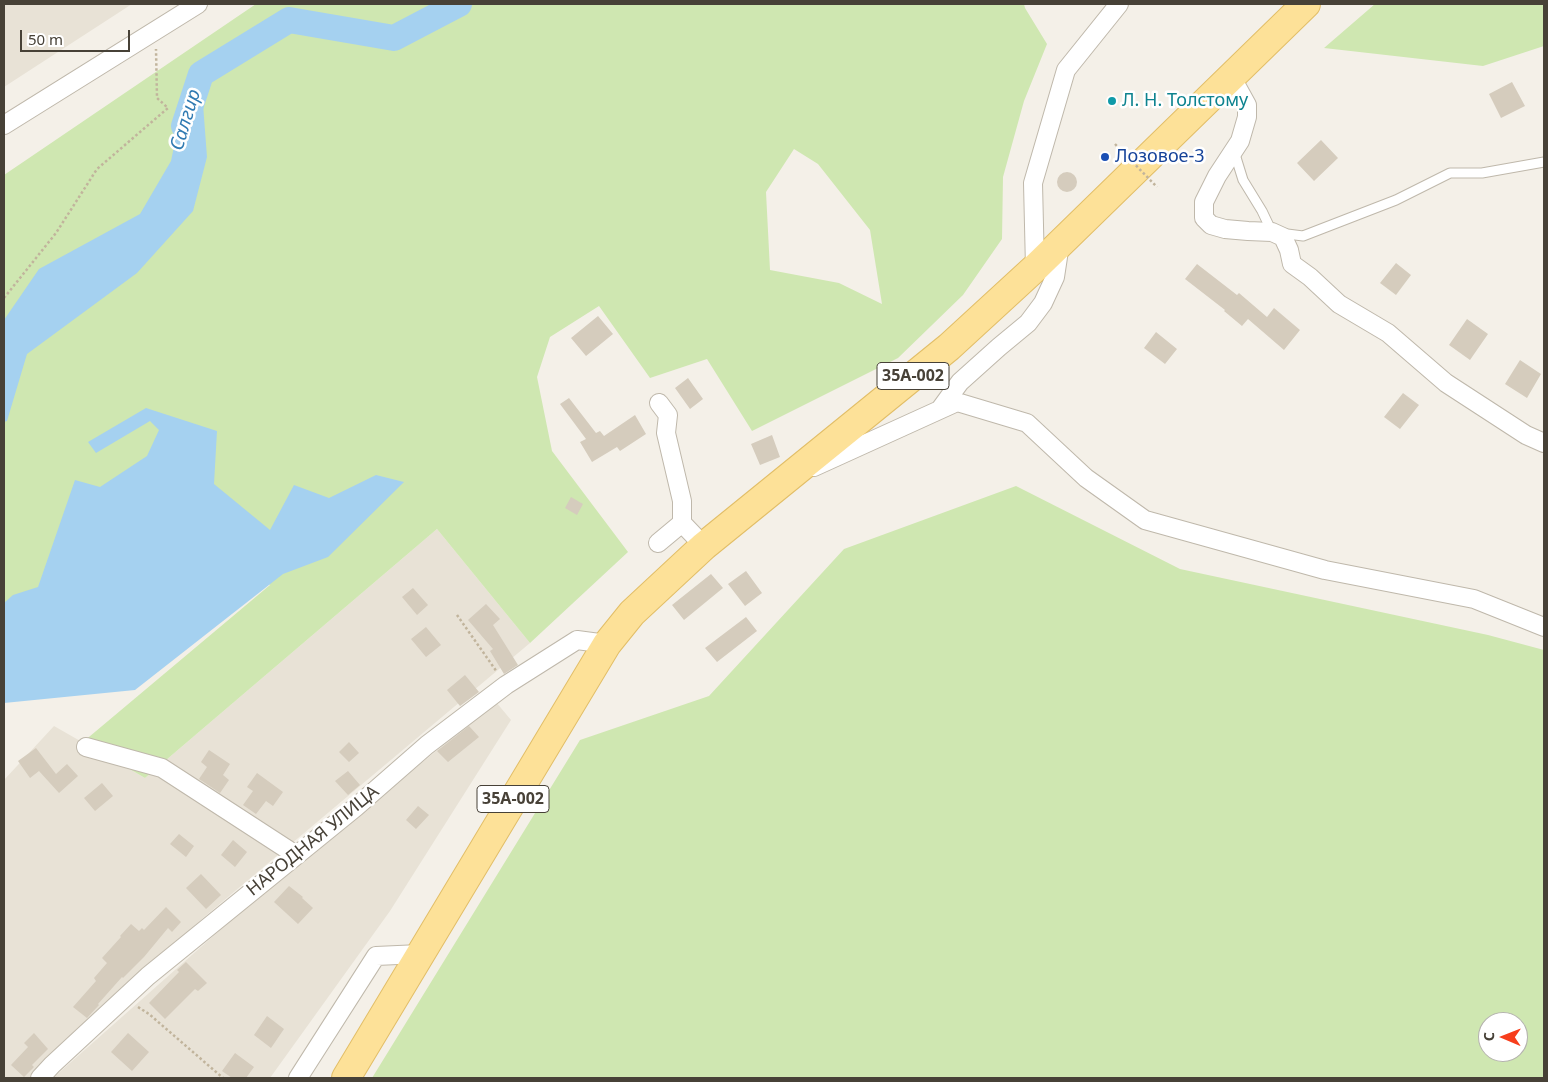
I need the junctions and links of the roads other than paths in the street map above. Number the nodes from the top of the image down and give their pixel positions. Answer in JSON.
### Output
{"nodes":[{"id":1,"x":198,"y":4,"type":"edge"},
{"id":2,"x":1119,"y":4,"type":"edge"},
{"id":3,"x":1306,"y":4,"type":"edge"},
{"id":4,"x":1231,"y":76,"type":"junction"},
{"id":5,"x":4,"y":125,"type":"edge"},
{"id":6,"x":1234,"y":150,"type":"junction"},
{"id":7,"x":1544,"y":162,"type":"edge"},
{"id":8,"x":1272,"y":232,"type":"junction"},
{"id":9,"x":1060,"y":243,"type":"junction"},
{"id":10,"x":1035,"y":268,"type":"junction"},
{"id":11,"x":659,"y":403,"type":"dead end"},
{"id":12,"x":939,"y":410,"type":"junction"},
{"id":13,"x":1544,"y":442,"type":"edge"},
{"id":14,"x":786,"y":479,"type":"junction"},
{"id":15,"x":682,"y":523,"type":"junction"},
{"id":16,"x":658,"y":542,"type":"dead end"},
{"id":17,"x":704,"y":546,"type":"junction"},
{"id":18,"x":1544,"y":627,"type":"edge"},
{"id":19,"x":607,"y":644,"type":"junction"},
{"id":20,"x":86,"y":747,"type":"dead end"},
{"id":21,"x":296,"y":855,"type":"junction"},
{"id":22,"x":420,"y":954,"type":"junction"},
{"id":23,"x":40,"y":1078,"type":"edge"},
{"id":24,"x":298,"y":1078,"type":"edge"},
{"id":25,"x":346,"y":1078,"type":"edge"}],
"edges":[{"from":1,"to":5,"type":"street"},
{"from":2,"to":10,"type":"street"},
{"from":3,"to":4,"type":"main road","number":"35А-002"},
{"from":4,"to":6,"type":"street"},
{"from":4,"to":9,"type":"main road","number":"35А-002"},
{"from":6,"to":8,"type":"lane"},
{"from":6,"to":8,"type":"street"},
{"from":7,"to":8,"type":"lane"},
{"from":8,"to":13,"type":"street"},
{"from":9,"to":10,"type":"main road","number":"35А-002"},
{"from":9,"to":12,"type":"street"},
{"from":10,"to":14,"type":"main road","number":"35А-002"},
{"from":11,"to":15,"type":"street"},
{"from":12,"to":14,"type":"street"},
{"from":12,"to":18,"type":"street"},
{"from":14,"to":17,"type":"main road","number":"35А-002"},
{"from":15,"to":16,"type":"street"},
{"from":15,"to":17,"type":"street"},
{"from":17,"to":19,"type":"main road","number":"35А-002"},
{"from":19,"to":21,"type":"street","name":"НАРОДНАЯ УЛИЦА"},
{"from":19,"to":22,"type":"main road","number":"35А-002"},
{"from":20,"to":21,"type":"street"},
{"from":21,"to":23,"type":"street","name":"НАРОДНАЯ УЛИЦА"},
{"from":22,"to":24,"type":"street"},
{"from":22,"to":25,"type":"main road","number":"35А-002"}]}
